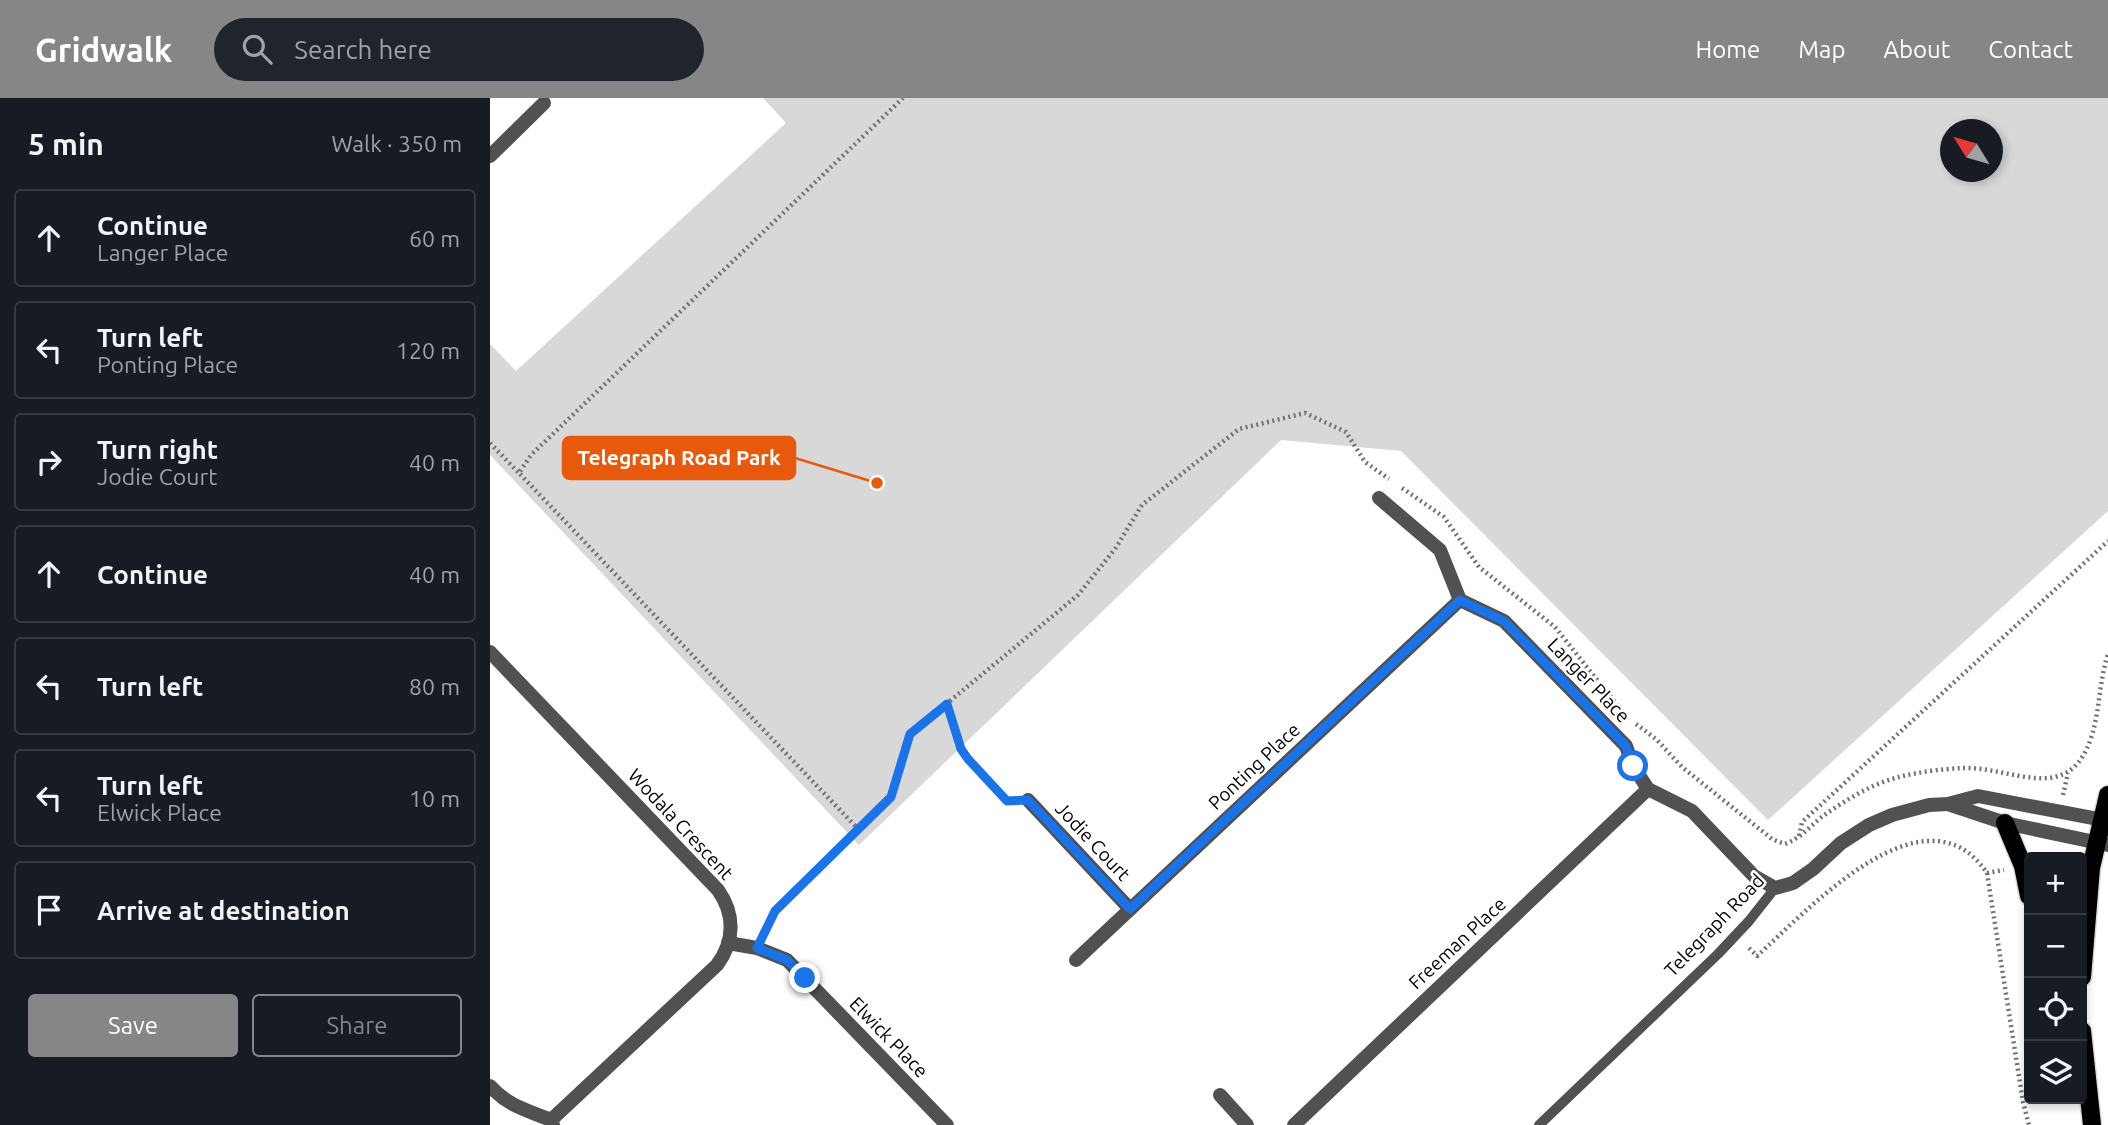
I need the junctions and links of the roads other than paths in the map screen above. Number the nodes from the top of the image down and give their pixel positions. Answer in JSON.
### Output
{"nodes":[{"id":1,"x":544,"y":103,"type":"dead end"},
{"id":2,"x":490,"y":156,"type":"edge"},
{"id":3,"x":1379,"y":498,"type":"dead end"},
{"id":4,"x":1460,"y":600,"type":"junction"},
{"id":5,"x":490,"y":652,"type":"edge"},
{"id":6,"x":1648,"y":789,"type":"junction"},
{"id":7,"x":2108,"y":795,"type":"edge"},
{"id":8,"x":1028,"y":800,"type":"road end"},
{"id":9,"x":1948,"y":804,"type":"junction"},
{"id":10,"x":2105,"y":820,"type":"edge"},
{"id":11,"x":2005,"y":823,"type":"junction"},
{"id":12,"x":2102,"y":844,"type":"edge"},
{"id":13,"x":2024,"y":871,"type":"edge"},
{"id":14,"x":1775,"y":888,"type":"junction"},
{"id":15,"x":1130,"y":909,"type":"junction"},
{"id":16,"x":2086,"y":915,"type":"edge"},
{"id":17,"x":728,"y":943,"type":"junction"},
{"id":18,"x":1076,"y":960,"type":"dead end"},
{"id":19,"x":490,"y":1086,"type":"edge"},
{"id":20,"x":2087,"y":1091,"type":"edge"},
{"id":21,"x":1220,"y":1095,"type":"dead end"},
{"id":22,"x":552,"y":1123,"type":"edge"},
{"id":23,"x":947,"y":1125,"type":"edge"},
{"id":24,"x":1247,"y":1125,"type":"edge"},
{"id":25,"x":1294,"y":1125,"type":"edge"},
{"id":26,"x":1539,"y":1125,"type":"edge"},
{"id":27,"x":2092,"y":1125,"type":"edge"}],
"edges":[{"from":1,"to":2,"type":"street"},
{"from":3,"to":4,"type":"street"},
{"from":4,"to":6,"type":"street","name":"Langer Place"},
{"from":4,"to":15,"type":"street","name":"Ponting Place"},
{"from":5,"to":17,"type":"street","name":"Wodala Crescent"},
{"from":6,"to":14,"type":"street"},
{"from":6,"to":25,"type":"street","name":"Freeman Place"},
{"from":7,"to":10,"type":"main road"},
{"from":8,"to":15,"type":"street","name":"Jodie Court"},
{"from":9,"to":10,"type":"street","name":"Telegraph Road"},
{"from":9,"to":11,"type":"street","name":"Telegraph Road"},
{"from":9,"to":14,"type":"street","name":"Telegraph Road"},
{"from":10,"to":12,"type":"main road"},
{"from":11,"to":12,"type":"street","name":"Telegraph Road"},
{"from":11,"to":13,"type":"main road"},
{"from":12,"to":16,"type":"main road"},
{"from":14,"to":26,"type":"lane","name":"Telegraph Road"},
{"from":15,"to":18,"type":"street","name":"Ponting Place"},
{"from":17,"to":22,"type":"street"},
{"from":17,"to":23,"type":"street","name":"Elwick Place"},
{"from":19,"to":22,"type":"street"},
{"from":20,"to":27,"type":"main road"},
{"from":21,"to":24,"type":"street"}]}
